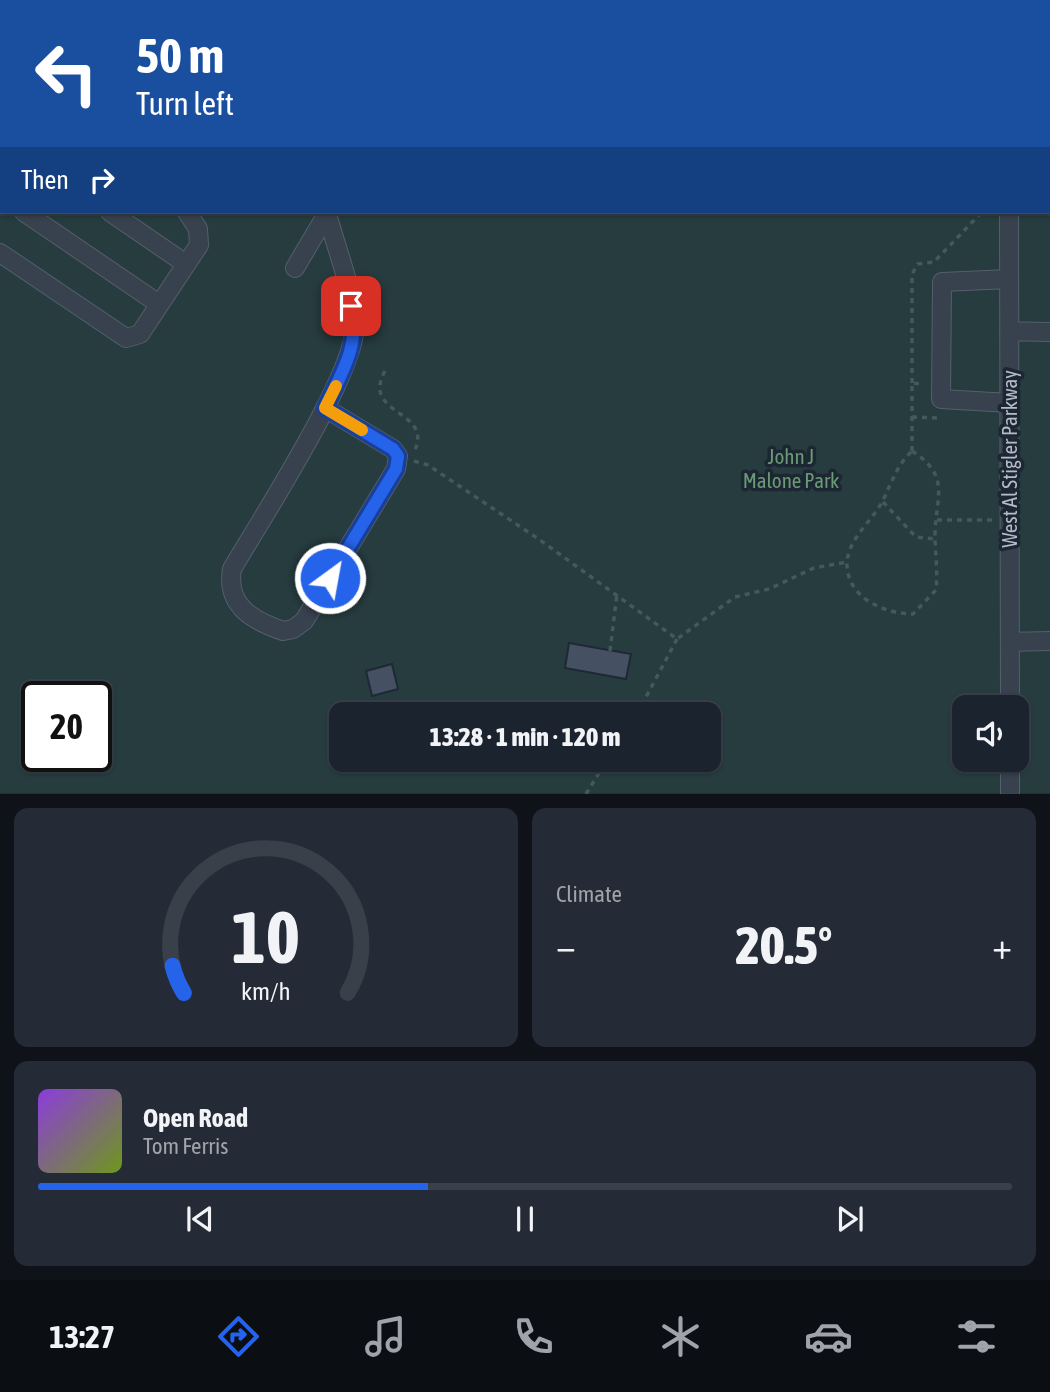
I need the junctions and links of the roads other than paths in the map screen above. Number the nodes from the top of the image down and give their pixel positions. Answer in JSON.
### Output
{"nodes":[{"id":1,"x":27,"y":214,"type":"edge"},
{"id":2,"x":113,"y":214,"type":"edge"},
{"id":3,"x":188,"y":214,"type":"edge"},
{"id":4,"x":326,"y":214,"type":"edge"},
{"id":5,"x":327,"y":214,"type":"edge"},
{"id":6,"x":1009,"y":214,"type":"edge"},
{"id":7,"x":0,"y":253,"type":"edge"},
{"id":8,"x":186,"y":264,"type":"junction"},
{"id":9,"x":295,"y":268,"type":"dead end"},
{"id":10,"x":1009,"y":279,"type":"junction"},
{"id":11,"x":159,"y":304,"type":"junction"},
{"id":12,"x":1009,"y":331,"type":"junction"},
{"id":13,"x":1050,"y":332,"type":"edge"},
{"id":14,"x":1010,"y":403,"type":"junction"},
{"id":15,"x":325,"y":408,"type":"junction"},
{"id":16,"x":1050,"y":641,"type":"edge"},
{"id":17,"x":1010,"y":642,"type":"junction"},
{"id":18,"x":1010,"y":695,"type":"edge"},
{"id":19,"x":1010,"y":772,"type":"edge"},
{"id":20,"x":1010,"y":793,"type":"edge"}],
"edges":[{"from":1,"to":11,"type":"street"},
{"from":2,"to":8,"type":"street"},
{"from":3,"to":8,"type":"street"},
{"from":4,"to":9,"type":"street"},
{"from":5,"to":15,"type":"street"},
{"from":6,"to":10,"type":"street","name":"West Al Stigler Parkway"},
{"from":7,"to":11,"type":"street"},
{"from":8,"to":11,"type":"street"},
{"from":10,"to":12,"type":"street","name":"West Al Stigler Parkway"},
{"from":10,"to":14,"type":"street"},
{"from":12,"to":13,"type":"street"},
{"from":12,"to":14,"type":"street","name":"West Al Stigler Parkway"},
{"from":14,"to":17,"type":"street","name":"West Al Stigler Parkway"},
{"from":15,"to":15,"type":"street"},
{"from":16,"to":17,"type":"street"},
{"from":17,"to":18,"type":"street","name":"West Al Stigler Parkway"},
{"from":19,"to":20,"type":"street"}]}
